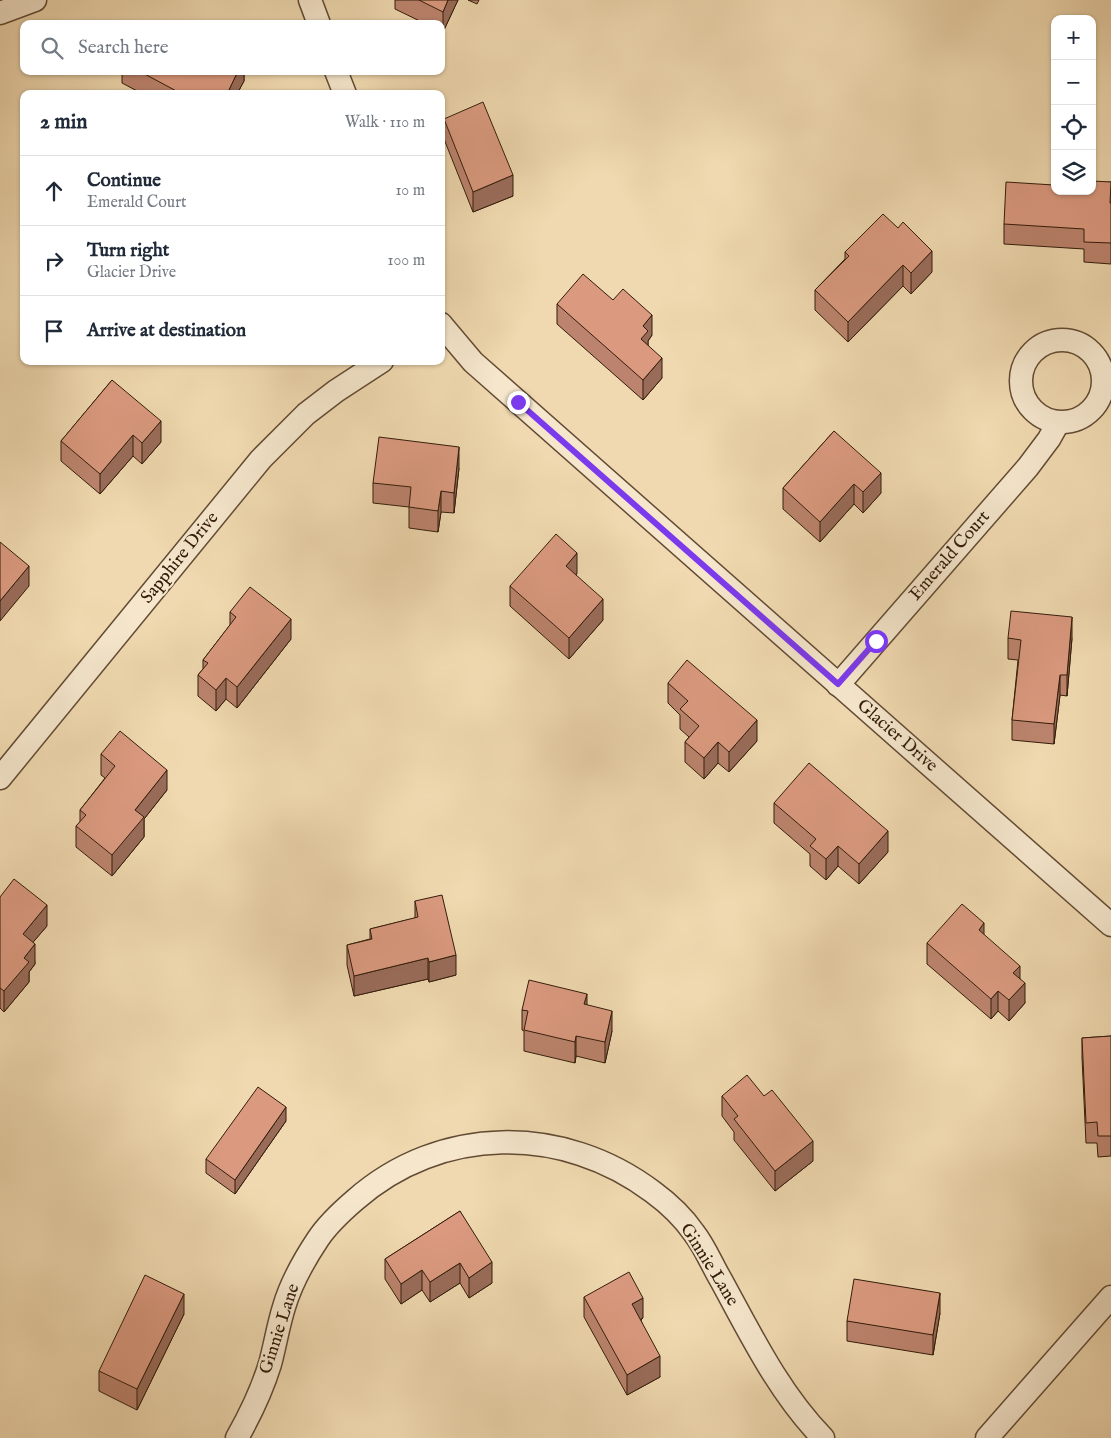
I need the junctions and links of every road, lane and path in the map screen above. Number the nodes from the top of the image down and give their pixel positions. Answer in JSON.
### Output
{"nodes":[{"id":1,"x":35,"y":0,"type":"edge"},
{"id":2,"x":310,"y":0,"type":"edge"},
{"id":3,"x":0,"y":14,"type":"edge"},
{"id":4,"x":318,"y":20,"type":"edge"},
{"id":5,"x":338,"y":75,"type":"edge"},
{"id":6,"x":343,"y":90,"type":"edge"},
{"id":7,"x":445,"y":329,"type":"edge"},
{"id":8,"x":376,"y":365,"type":"edge"},
{"id":9,"x":1058,"y":423,"type":"dead end"},
{"id":10,"x":838,"y":684,"type":"junction"},
{"id":11,"x":0,"y":778,"type":"edge"},
{"id":12,"x":1111,"y":925,"type":"edge"},
{"id":13,"x":1111,"y":1296,"type":"edge"},
{"id":14,"x":237,"y":1438,"type":"edge"},
{"id":15,"x":823,"y":1438,"type":"edge"},
{"id":16,"x":987,"y":1438,"type":"edge"}],
"edges":[{"from":1,"to":3,"type":"street"},
{"from":2,"to":4,"type":"street"},
{"from":5,"to":6,"type":"street"},
{"from":7,"to":10,"type":"street","name":"Glacier Drive"},
{"from":8,"to":11,"type":"street","name":"Sapphire Drive"},
{"from":9,"to":10,"type":"street","name":"Emerald Court"},
{"from":10,"to":12,"type":"street","name":"Glacier Drive"},
{"from":13,"to":16,"type":"street"},
{"from":14,"to":15,"type":"street","name":"Ginnie Lane"}]}
